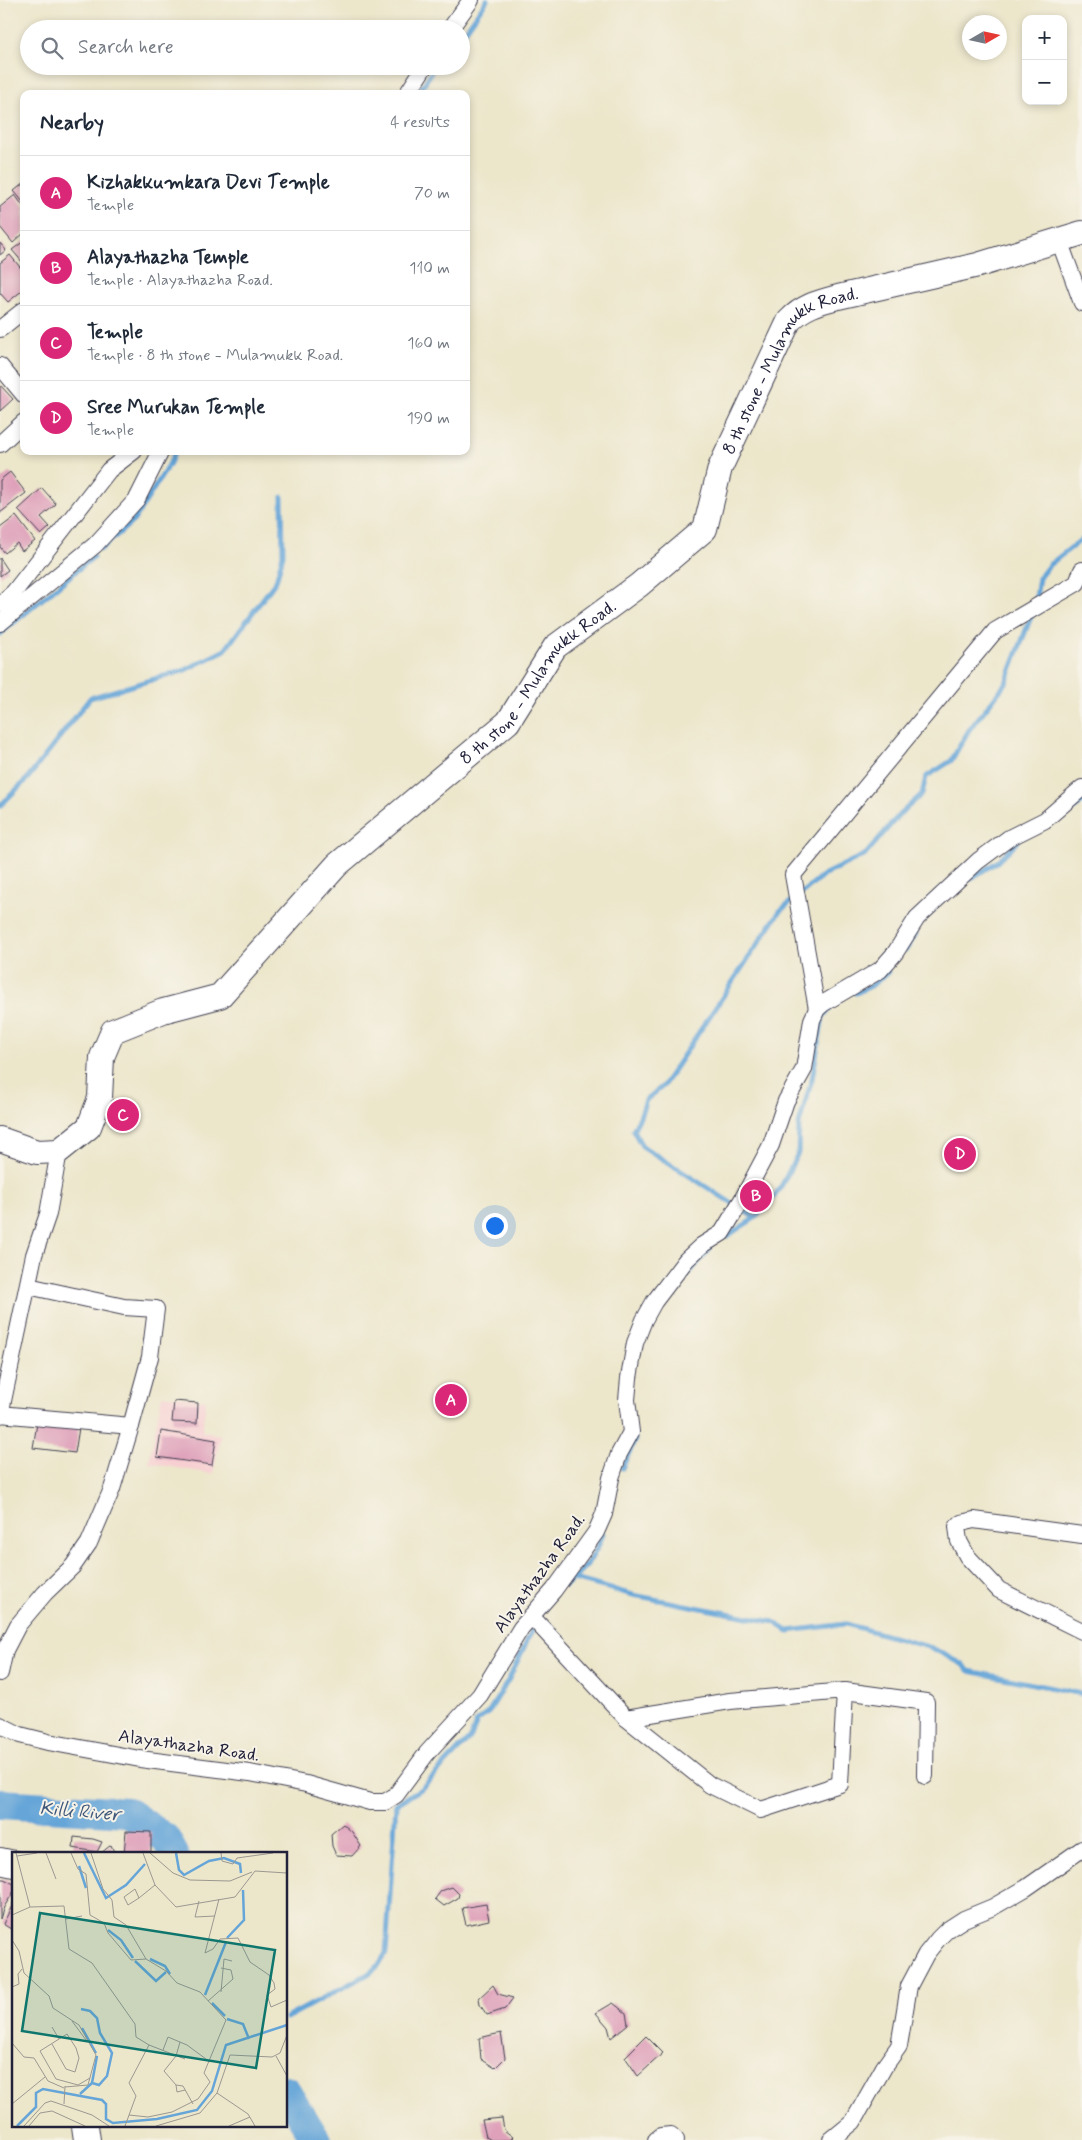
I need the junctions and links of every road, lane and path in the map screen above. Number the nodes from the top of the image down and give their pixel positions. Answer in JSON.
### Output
{"nodes":[{"id":1,"x":470,"y":0,"type":"edge"},
{"id":2,"x":456,"y":20,"type":"edge"},
{"id":3,"x":419,"y":75,"type":"edge"},
{"id":4,"x":410,"y":90,"type":"edge"},
{"id":5,"x":1082,"y":233,"type":"edge"},
{"id":6,"x":1059,"y":240,"type":"junction"},
{"id":7,"x":1082,"y":303,"type":"edge"},
{"id":8,"x":20,"y":313,"type":"edge"},
{"id":9,"x":0,"y":329,"type":"edge"},
{"id":10,"x":0,"y":366,"type":"edge"},
{"id":11,"x":20,"y":390,"type":"edge"},
{"id":12,"x":20,"y":426,"type":"edge"},
{"id":13,"x":0,"y":444,"type":"edge"},
{"id":14,"x":129,"y":455,"type":"edge"},
{"id":15,"x":159,"y":455,"type":"edge"},
{"id":16,"x":1082,"y":570,"type":"edge"},
{"id":17,"x":0,"y":604,"type":"edge"},
{"id":18,"x":0,"y":623,"type":"edge"},
{"id":19,"x":1082,"y":788,"type":"edge"},
{"id":20,"x":817,"y":1009,"type":"junction"},
{"id":21,"x":0,"y":1139,"type":"edge"},
{"id":22,"x":59,"y":1151,"type":"junction"},
{"id":23,"x":28,"y":1286,"type":"junction"},
{"id":24,"x":0,"y":1414,"type":"edge"},
{"id":25,"x":131,"y":1426,"type":"junction"},
{"id":26,"x":1082,"y":1535,"type":"edge"},
{"id":27,"x":531,"y":1616,"type":"junction"},
{"id":28,"x":1082,"y":1631,"type":"edge"},
{"id":29,"x":0,"y":1673,"type":"edge"},
{"id":30,"x":845,"y":1691,"type":"junction"},
{"id":31,"x":626,"y":1718,"type":"junction"},
{"id":32,"x":0,"y":1725,"type":"edge"},
{"id":33,"x":925,"y":1776,"type":"dead end"},
{"id":34,"x":1082,"y":1849,"type":"edge"},
{"id":35,"x":656,"y":2140,"type":"edge"},
{"id":36,"x":676,"y":2140,"type":"edge"},
{"id":37,"x":831,"y":2140,"type":"edge"}],
"edges":[{"from":1,"to":2,"type":"street"},
{"from":3,"to":4,"type":"street"},
{"from":5,"to":6,"type":"main road","name":"8 th stone - Mulamukk Road."},
{"from":6,"to":7,"type":"street"},
{"from":6,"to":22,"type":"main road","name":"8 th stone - Mulamukk Road."},
{"from":8,"to":9,"type":"street"},
{"from":10,"to":11,"type":"street"},
{"from":12,"to":13,"type":"street"},
{"from":14,"to":17,"type":"street"},
{"from":15,"to":18,"type":"street"},
{"from":16,"to":20,"type":"street"},
{"from":19,"to":20,"type":"street"},
{"from":20,"to":27,"type":"street","name":"Alayathazha Road."},
{"from":21,"to":22,"type":"main road"},
{"from":22,"to":23,"type":"street"},
{"from":23,"to":24,"type":"street"},
{"from":23,"to":25,"type":"street"},
{"from":24,"to":25,"type":"street"},
{"from":25,"to":29,"type":"street"},
{"from":26,"to":28,"type":"street"},
{"from":27,"to":31,"type":"street"},
{"from":27,"to":32,"type":"street","name":"Alayathazha Road."},
{"from":30,"to":31,"type":"street"},
{"from":30,"to":31,"type":"street"},
{"from":30,"to":33,"type":"street"},
{"from":34,"to":37,"type":"street"},
{"from":35,"to":36,"type":"street"}]}
